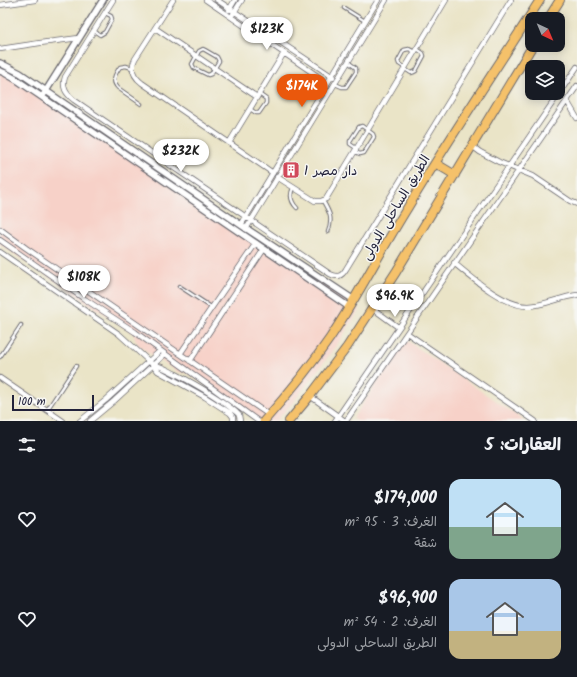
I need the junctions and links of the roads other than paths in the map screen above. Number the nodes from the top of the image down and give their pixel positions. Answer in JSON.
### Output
{"nodes":[{"id":1,"x":35,"y":0,"type":"edge"},
{"id":2,"x":103,"y":0,"type":"edge"},
{"id":3,"x":113,"y":0,"type":"edge"},
{"id":4,"x":173,"y":0,"type":"edge"},
{"id":5,"x":206,"y":0,"type":"edge"},
{"id":6,"x":217,"y":0,"type":"edge"},
{"id":7,"x":235,"y":0,"type":"edge"},
{"id":8,"x":242,"y":0,"type":"edge"},
{"id":9,"x":378,"y":0,"type":"edge"},
{"id":10,"x":386,"y":0,"type":"edge"},
{"id":11,"x":446,"y":0,"type":"edge"},
{"id":12,"x":511,"y":0,"type":"edge"},
{"id":13,"x":540,"y":0,"type":"edge"},
{"id":14,"x":560,"y":0,"type":"edge"},
{"id":15,"x":0,"y":4,"type":"edge"},
{"id":16,"x":344,"y":8,"type":"dead end"},
{"id":17,"x":230,"y":9,"type":"junction"},
{"id":18,"x":105,"y":12,"type":"junction"},
{"id":19,"x":234,"y":12,"type":"junction"},
{"id":20,"x":552,"y":12,"type":"edge"},
{"id":21,"x":226,"y":14,"type":"junction"},
{"id":22,"x":231,"y":17,"type":"junction"},
{"id":23,"x":365,"y":22,"type":"junction"},
{"id":24,"x":155,"y":28,"type":"junction"},
{"id":25,"x":94,"y":31,"type":"junction"},
{"id":26,"x":79,"y":38,"type":"junction"},
{"id":27,"x":0,"y":49,"type":"edge"},
{"id":28,"x":416,"y":50,"type":"junction"},
{"id":29,"x":529,"y":52,"type":"edge"},
{"id":30,"x":284,"y":53,"type":"junction"},
{"id":31,"x":196,"y":56,"type":"junction"},
{"id":32,"x":348,"y":62,"type":"junction"},
{"id":33,"x":0,"y":63,"type":"edge"},
{"id":34,"x":577,"y":67,"type":"edge"},
{"id":35,"x":132,"y":68,"type":"junction"},
{"id":36,"x":405,"y":68,"type":"junction"},
{"id":37,"x":214,"y":69,"type":"junction"},
{"id":38,"x":0,"y":71,"type":"edge"},
{"id":39,"x":332,"y":76,"type":"junction"},
{"id":40,"x":336,"y":82,"type":"junction"},
{"id":41,"x":326,"y":85,"type":"junction"},
{"id":42,"x":577,"y":86,"type":"edge"},
{"id":43,"x":332,"y":90,"type":"junction"},
{"id":44,"x":46,"y":91,"type":"junction"},
{"id":45,"x":258,"y":96,"type":"junction"},
{"id":46,"x":42,"y":98,"type":"junction"},
{"id":47,"x":567,"y":101,"type":"junction"},
{"id":48,"x":141,"y":104,"type":"dead end"},
{"id":49,"x":250,"y":109,"type":"junction"},
{"id":50,"x":577,"y":118,"type":"edge"},
{"id":51,"x":368,"y":130,"type":"junction"},
{"id":52,"x":228,"y":143,"type":"junction"},
{"id":53,"x":472,"y":146,"type":"junction"},
{"id":54,"x":356,"y":150,"type":"junction"},
{"id":55,"x":435,"y":163,"type":"junction"},
{"id":56,"x":509,"y":166,"type":"junction"},
{"id":57,"x":519,"y":170,"type":"junction"},
{"id":58,"x":273,"y":173,"type":"junction"},
{"id":59,"x":455,"y":175,"type":"junction"},
{"id":60,"x":277,"y":177,"type":"junction"},
{"id":61,"x":294,"y":188,"type":"junction"},
{"id":62,"x":323,"y":200,"type":"junction"},
{"id":63,"x":577,"y":204,"type":"edge"},
{"id":64,"x":297,"y":208,"type":"dead end"},
{"id":65,"x":246,"y":217,"type":"junction"},
{"id":66,"x":251,"y":220,"type":"junction"},
{"id":67,"x":244,"y":227,"type":"junction"},
{"id":68,"x":0,"y":229,"type":"edge"},
{"id":69,"x":328,"y":232,"type":"dead end"},
{"id":70,"x":0,"y":240,"type":"edge"},
{"id":71,"x":256,"y":243,"type":"junction"},
{"id":72,"x":264,"y":249,"type":"junction"},
{"id":73,"x":0,"y":252,"type":"edge"},
{"id":74,"x":454,"y":263,"type":"junction"},
{"id":75,"x":179,"y":286,"type":"dead end"},
{"id":76,"x":577,"y":295,"type":"edge"},
{"id":77,"x":351,"y":303,"type":"junction"},
{"id":78,"x":212,"y":307,"type":"junction"},
{"id":79,"x":372,"y":308,"type":"junction"},
{"id":80,"x":402,"y":323,"type":"junction"},
{"id":81,"x":21,"y":325,"type":"dead end"},
{"id":82,"x":397,"y":329,"type":"junction"},
{"id":83,"x":148,"y":332,"type":"junction"},
{"id":84,"x":407,"y":333,"type":"junction"},
{"id":85,"x":144,"y":339,"type":"junction"},
{"id":86,"x":160,"y":351,"type":"junction"},
{"id":87,"x":165,"y":354,"type":"junction"},
{"id":88,"x":180,"y":354,"type":"junction"},
{"id":89,"x":0,"y":357,"type":"edge"},
{"id":90,"x":149,"y":361,"type":"junction"},
{"id":91,"x":190,"y":361,"type":"junction"},
{"id":92,"x":153,"y":365,"type":"junction"},
{"id":93,"x":196,"y":365,"type":"junction"},
{"id":94,"x":76,"y":366,"type":"dead end"},
{"id":95,"x":190,"y":372,"type":"junction"},
{"id":96,"x":0,"y":378,"type":"edge"},
{"id":97,"x":310,"y":396,"type":"junction"},
{"id":98,"x":47,"y":410,"type":"junction"},
{"id":99,"x":338,"y":416,"type":"junction"},
{"id":100,"x":267,"y":418,"type":"edge"},
{"id":101,"x":240,"y":419,"type":"edge"},
{"id":102,"x":233,"y":420,"type":"edge"},
{"id":103,"x":63,"y":421,"type":"edge"},
{"id":104,"x":80,"y":421,"type":"edge"},
{"id":105,"x":90,"y":421,"type":"edge"},
{"id":106,"x":258,"y":421,"type":"edge"},
{"id":107,"x":289,"y":421,"type":"edge"},
{"id":108,"x":335,"y":421,"type":"edge"},
{"id":109,"x":345,"y":421,"type":"edge"},
{"id":110,"x":535,"y":421,"type":"edge"}],
"edges":[{"from":1,"to":15,"type":"street"},
{"from":2,"to":26,"type":"street"},
{"from":3,"to":18,"type":"street"},
{"from":4,"to":24,"type":"street"},
{"from":5,"to":21,"type":"street"},
{"from":6,"to":17,"type":"street"},
{"from":7,"to":17,"type":"street"},
{"from":8,"to":19,"type":"street"},
{"from":9,"to":23,"type":"street"},
{"from":10,"to":32,"type":"street"},
{"from":11,"to":28,"type":"street"},
{"from":12,"to":66,"type":"street"},
{"from":13,"to":55,"type":"highway","name":"الطريق الساحلى الدولى"},
{"from":14,"to":20,"type":"highway"},
{"from":16,"to":23,"type":"lane"},
{"from":17,"to":19,"type":"street"},
{"from":17,"to":21,"type":"street"},
{"from":18,"to":25,"type":"street"},
{"from":18,"to":25,"type":"lane"},
{"from":19,"to":22,"type":"street"},
{"from":19,"to":39,"type":"street"},
{"from":21,"to":22,"type":"street"},
{"from":22,"to":30,"type":"street"},
{"from":23,"to":39,"type":"street"},
{"from":24,"to":31,"type":"street"},
{"from":24,"to":35,"type":"street"},
{"from":25,"to":65,"type":"street"},
{"from":26,"to":27,"type":"street"},
{"from":26,"to":44,"type":"street"},
{"from":28,"to":36,"type":"street"},
{"from":28,"to":36,"type":"lane"},
{"from":28,"to":36,"type":"lane"},
{"from":29,"to":53,"type":"highway"},
{"from":30,"to":41,"type":"street"},
{"from":30,"to":45,"type":"street"},
{"from":31,"to":37,"type":"street"},
{"from":31,"to":37,"type":"lane"},
{"from":31,"to":37,"type":"lane"},
{"from":32,"to":40,"type":"street"},
{"from":32,"to":40,"type":"lane"},
{"from":33,"to":44,"type":"street"},
{"from":34,"to":56,"type":"street"},
{"from":35,"to":48,"type":"lane"},
{"from":35,"to":52,"type":"street"},
{"from":36,"to":51,"type":"street"},
{"from":37,"to":45,"type":"street"},
{"from":38,"to":46,"type":"street"},
{"from":39,"to":40,"type":"street"},
{"from":39,"to":41,"type":"street"},
{"from":40,"to":43,"type":"street"},
{"from":41,"to":43,"type":"street"},
{"from":41,"to":58,"type":"street"},
{"from":42,"to":47,"type":"street"},
{"from":43,"to":60,"type":"street"},
{"from":44,"to":46,"type":"street"},
{"from":44,"to":67,"type":"street"},
{"from":45,"to":49,"type":"street"},
{"from":45,"to":49,"type":"lane"},
{"from":46,"to":71,"type":"street"},
{"from":47,"to":50,"type":"street"},
{"from":47,"to":57,"type":"street"},
{"from":49,"to":52,"type":"street"},
{"from":51,"to":54,"type":"street"},
{"from":51,"to":54,"type":"lane"},
{"from":51,"to":54,"type":"lane"},
{"from":52,"to":58,"type":"street"},
{"from":53,"to":56,"type":"street"},
{"from":53,"to":59,"type":"highway"},
{"from":54,"to":62,"type":"street"},
{"from":55,"to":59,"type":"highway"},
{"from":55,"to":77,"type":"highway","name":"الطريق الساحلى الدولى"},
{"from":56,"to":57,"type":"street"},
{"from":56,"to":80,"type":"street"},
{"from":57,"to":63,"type":"street"},
{"from":57,"to":74,"type":"street"},
{"from":58,"to":65,"type":"street"},
{"from":59,"to":79,"type":"highway"},
{"from":60,"to":61,"type":"street"},
{"from":60,"to":66,"type":"street"},
{"from":61,"to":62,"type":"street"},
{"from":61,"to":64,"type":"lane"},
{"from":62,"to":69,"type":"lane"},
{"from":65,"to":66,"type":"street"},
{"from":65,"to":67,"type":"street"},
{"from":66,"to":67,"type":"street"},
{"from":67,"to":77,"type":"street"},
{"from":68,"to":83,"type":"street"},
{"from":70,"to":85,"type":"street"},
{"from":71,"to":72,"type":"street"},
{"from":71,"to":78,"type":"street"},
{"from":72,"to":77,"type":"street"},
{"from":72,"to":91,"type":"street"},
{"from":73,"to":90,"type":"street"},
{"from":74,"to":76,"type":"street"},
{"from":74,"to":84,"type":"street"},
{"from":75,"to":78,"type":"lane"},
{"from":77,"to":100,"type":"highway","name":"الطريق الساحلى الدولى"},
{"from":78,"to":88,"type":"street"},
{"from":79,"to":82,"type":"street"},
{"from":79,"to":97,"type":"highway"},
{"from":80,"to":82,"type":"street"},
{"from":80,"to":84,"type":"street"},
{"from":81,"to":89,"type":"lane"},
{"from":82,"to":84,"type":"street"},
{"from":82,"to":99,"type":"street"},
{"from":83,"to":85,"type":"street"},
{"from":83,"to":88,"type":"street"},
{"from":84,"to":109,"type":"street"},
{"from":84,"to":110,"type":"street"},
{"from":85,"to":86,"type":"street"},
{"from":86,"to":87,"type":"street"},
{"from":86,"to":90,"type":"street"},
{"from":87,"to":92,"type":"street"},
{"from":87,"to":95,"type":"street"},
{"from":88,"to":91,"type":"street"},
{"from":90,"to":92,"type":"street"},
{"from":90,"to":104,"type":"street"},
{"from":91,"to":93,"type":"street"},
{"from":92,"to":101,"type":"street"},
{"from":92,"to":102,"type":"street"},
{"from":92,"to":105,"type":"street"},
{"from":93,"to":95,"type":"street"},
{"from":93,"to":100,"type":"street"},
{"from":94,"to":98,"type":"lane"},
{"from":95,"to":106,"type":"street"},
{"from":96,"to":98,"type":"street"},
{"from":97,"to":99,"type":"street"},
{"from":97,"to":107,"type":"highway"},
{"from":98,"to":103,"type":"street"},
{"from":99,"to":108,"type":"street"},
{"from":99,"to":109,"type":"street"},
{"from":101,"to":102,"type":"street"}]}
